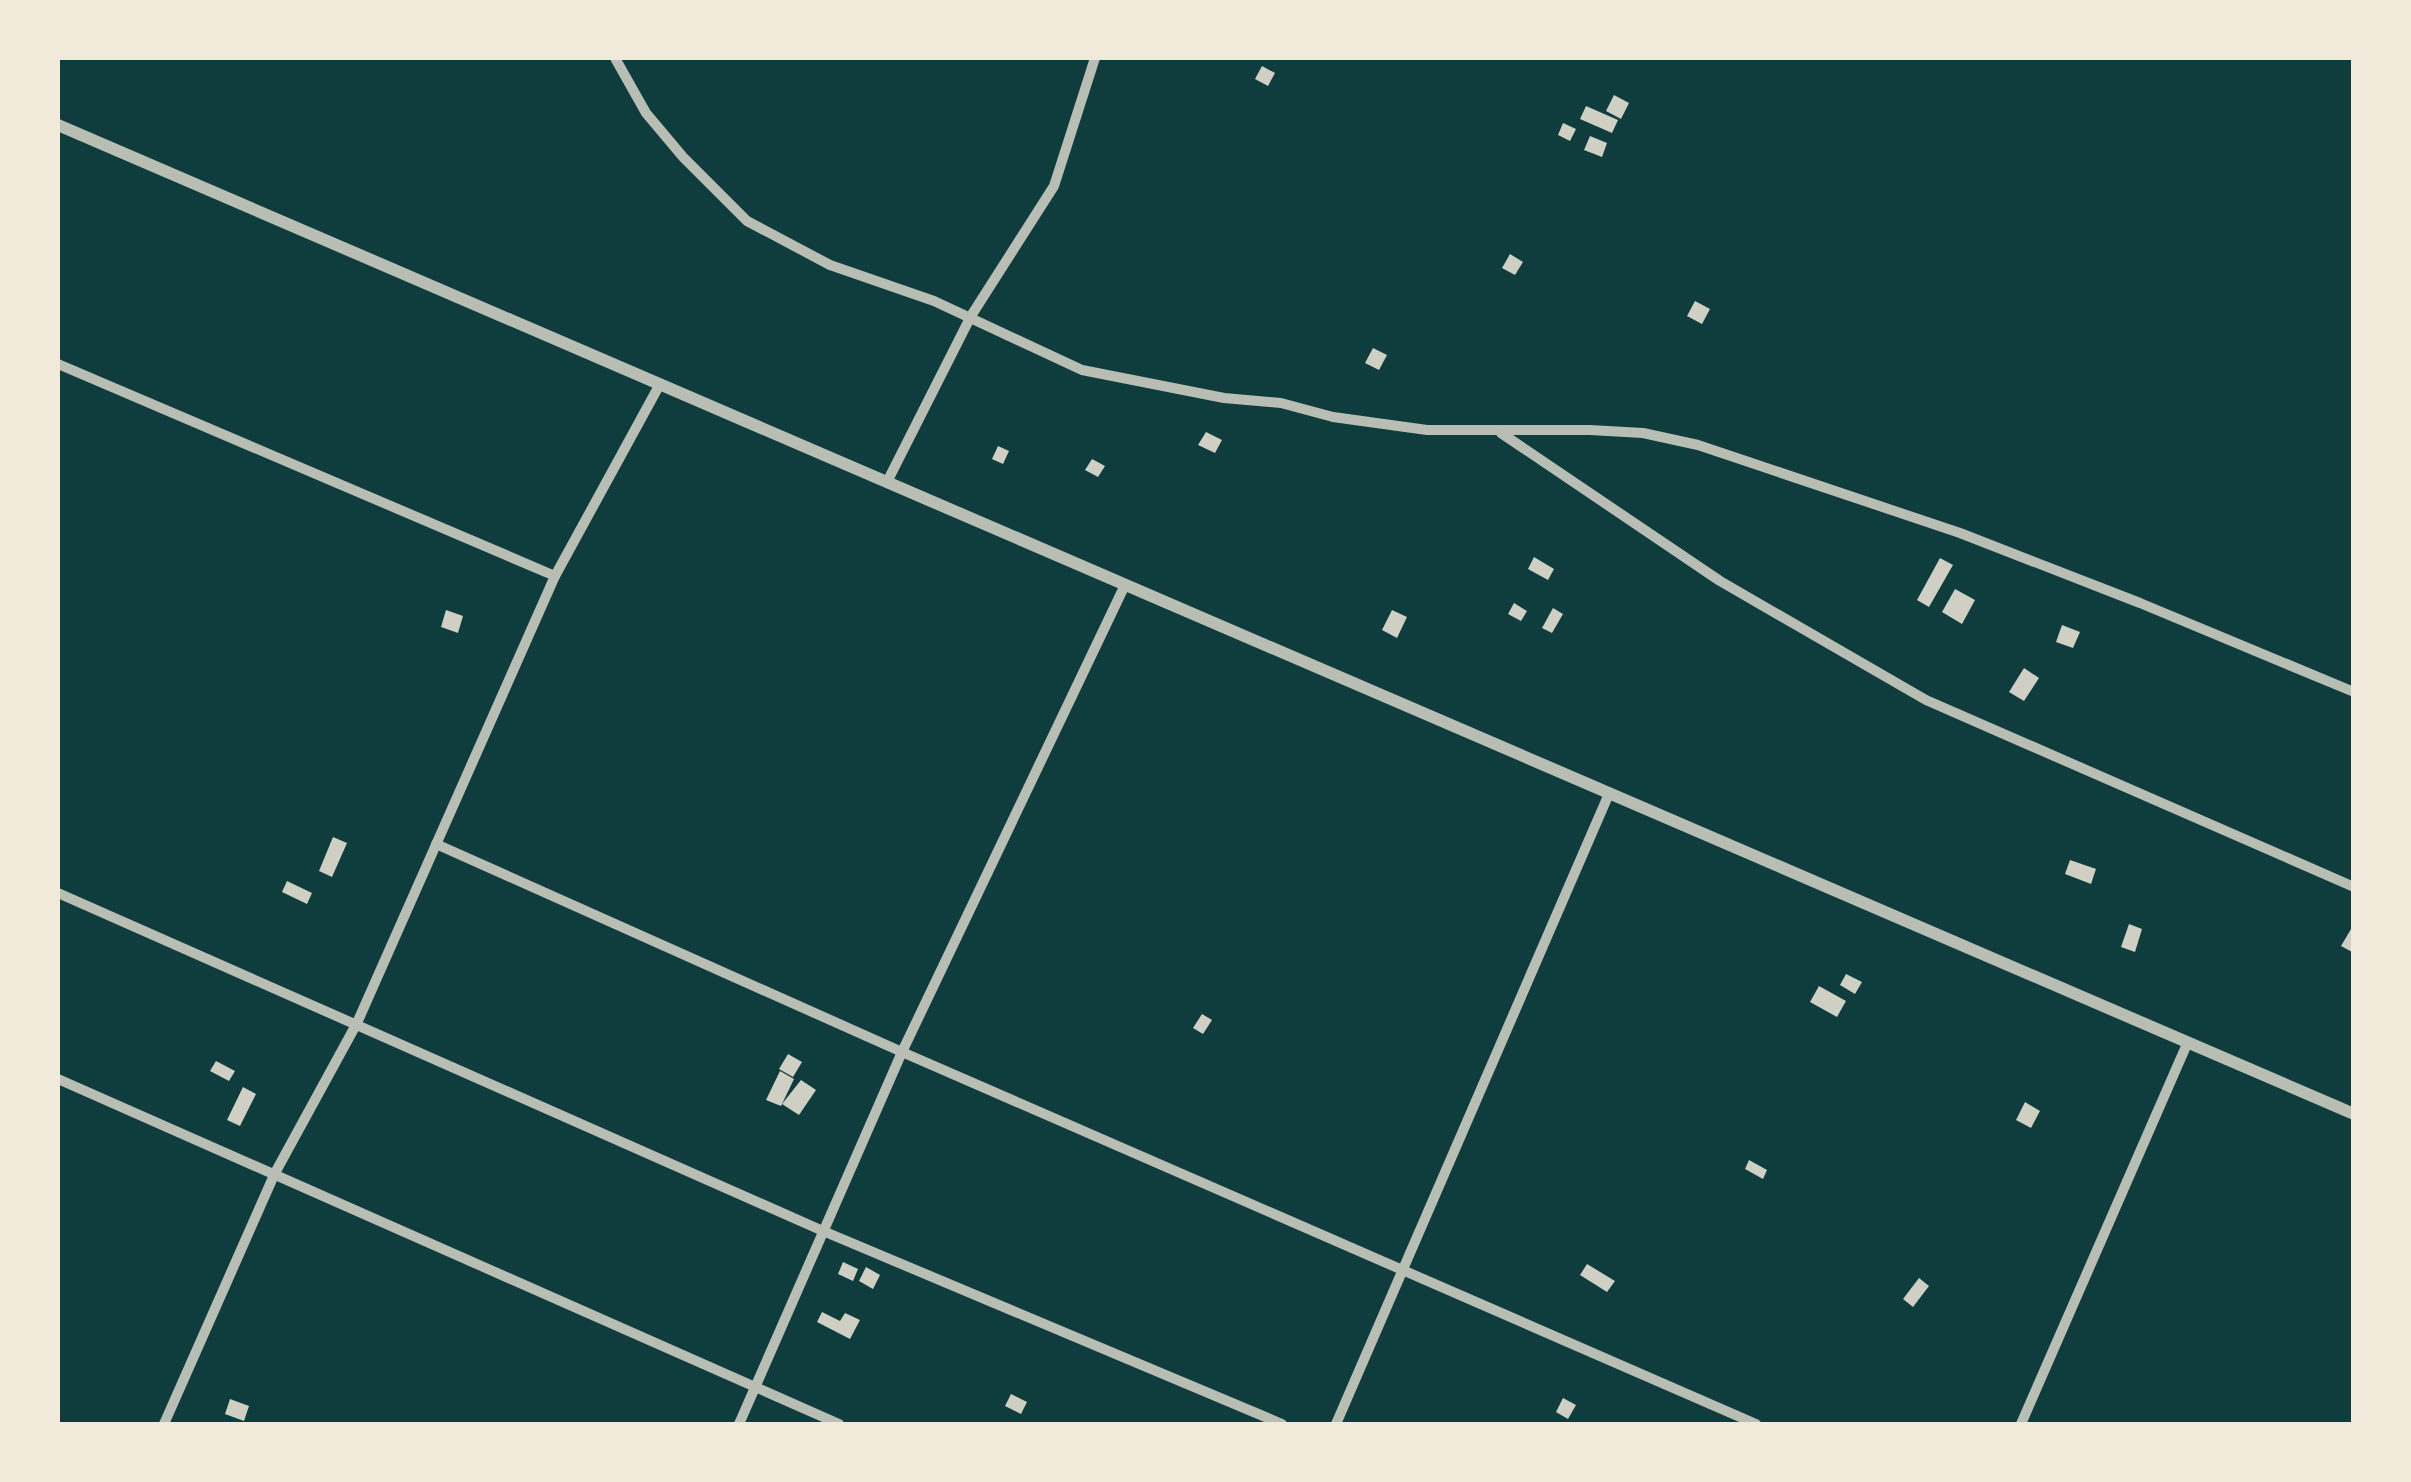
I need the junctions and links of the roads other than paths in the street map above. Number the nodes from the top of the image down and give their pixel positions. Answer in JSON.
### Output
{"nodes":[{"id":1,"x":615,"y":58,"type":"edge"},
{"id":2,"x":1095,"y":58,"type":"edge"},
{"id":3,"x":58,"y":125,"type":"edge"},
{"id":4,"x":971,"y":316,"type":"junction"},
{"id":5,"x":58,"y":364,"type":"edge"},
{"id":6,"x":660,"y":384,"type":"junction"},
{"id":7,"x":1499,"y":432,"type":"junction"},
{"id":8,"x":887,"y":482,"type":"junction"},
{"id":9,"x":555,"y":576,"type":"junction"},
{"id":10,"x":1125,"y":585,"type":"junction"},
{"id":11,"x":2354,"y":692,"type":"edge"},
{"id":12,"x":1608,"y":796,"type":"junction"},
{"id":13,"x":436,"y":844,"type":"junction"},
{"id":14,"x":2354,"y":887,"type":"edge"},
{"id":15,"x":58,"y":893,"type":"edge"},
{"id":16,"x":356,"y":1023,"type":"junction"},
{"id":17,"x":2187,"y":1044,"type":"junction"},
{"id":18,"x":902,"y":1052,"type":"junction"},
{"id":19,"x":58,"y":1080,"type":"edge"},
{"id":20,"x":2354,"y":1114,"type":"edge"},
{"id":21,"x":274,"y":1173,"type":"junction"},
{"id":22,"x":823,"y":1231,"type":"junction"},
{"id":23,"x":1403,"y":1269,"type":"junction"},
{"id":24,"x":754,"y":1389,"type":"junction"},
{"id":25,"x":164,"y":1424,"type":"edge"},
{"id":26,"x":738,"y":1424,"type":"edge"},
{"id":27,"x":840,"y":1424,"type":"edge"},
{"id":28,"x":1282,"y":1424,"type":"edge"},
{"id":29,"x":1336,"y":1424,"type":"edge"},
{"id":30,"x":1756,"y":1424,"type":"edge"},
{"id":31,"x":2020,"y":1424,"type":"edge"}],
"edges":[{"from":1,"to":4,"type":"street"},
{"from":2,"to":4,"type":"street"},
{"from":3,"to":6,"type":"street"},
{"from":4,"to":7,"type":"street"},
{"from":4,"to":8,"type":"street"},
{"from":5,"to":9,"type":"street"},
{"from":6,"to":8,"type":"street"},
{"from":6,"to":9,"type":"street"},
{"from":7,"to":11,"type":"street"},
{"from":7,"to":14,"type":"street"},
{"from":8,"to":10,"type":"street"},
{"from":9,"to":13,"type":"street"},
{"from":10,"to":12,"type":"street"},
{"from":10,"to":18,"type":"street"},
{"from":12,"to":17,"type":"street"},
{"from":12,"to":23,"type":"street"},
{"from":13,"to":16,"type":"street"},
{"from":13,"to":18,"type":"street"},
{"from":15,"to":16,"type":"street"},
{"from":16,"to":21,"type":"street"},
{"from":16,"to":22,"type":"street"},
{"from":17,"to":20,"type":"street"},
{"from":17,"to":31,"type":"street"},
{"from":18,"to":22,"type":"street"},
{"from":18,"to":23,"type":"street"},
{"from":19,"to":21,"type":"street"},
{"from":21,"to":24,"type":"street"},
{"from":21,"to":25,"type":"street"},
{"from":22,"to":24,"type":"street"},
{"from":22,"to":28,"type":"street"},
{"from":23,"to":29,"type":"street"},
{"from":23,"to":30,"type":"street"},
{"from":24,"to":26,"type":"street"},
{"from":24,"to":27,"type":"street"}]}
